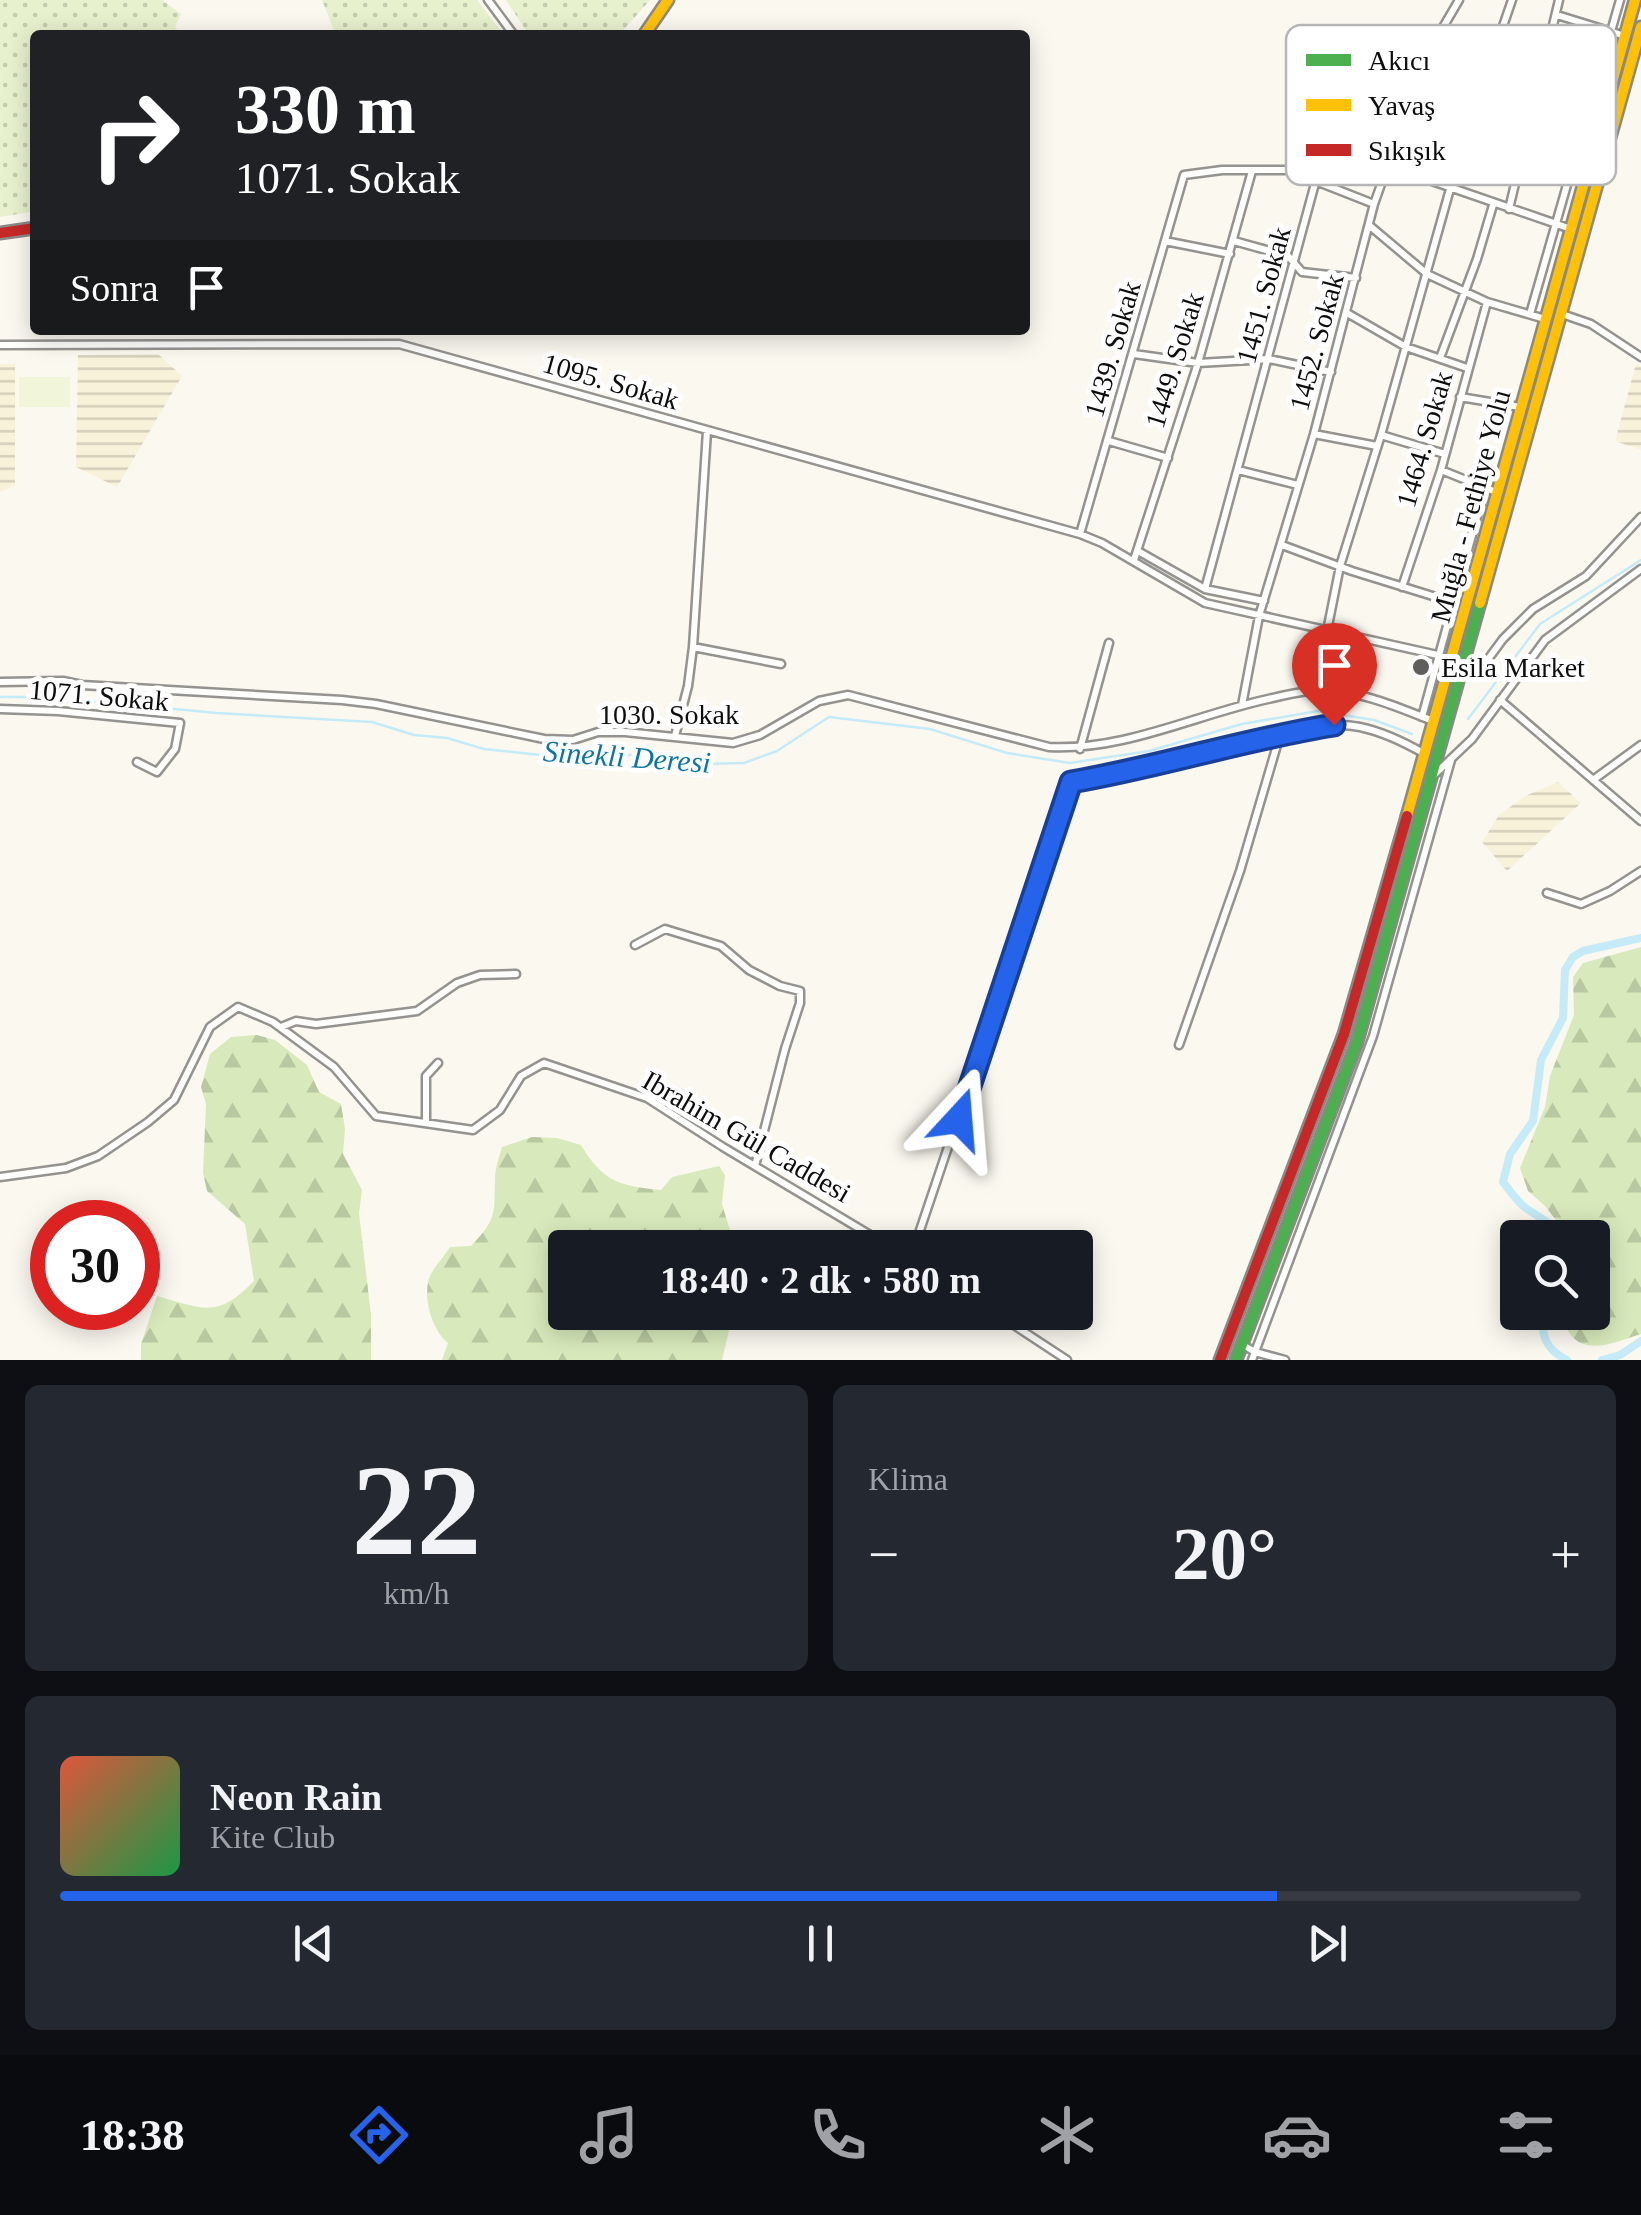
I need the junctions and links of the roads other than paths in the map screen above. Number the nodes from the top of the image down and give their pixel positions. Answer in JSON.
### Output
{"nodes":[{"id":1,"x":488,"y":0,"type":"edge"},
{"id":2,"x":668,"y":0,"type":"edge"},
{"id":3,"x":1459,"y":0,"type":"edge"},
{"id":4,"x":1512,"y":0,"type":"edge"},
{"id":5,"x":1559,"y":0,"type":"edge"},
{"id":6,"x":1620,"y":0,"type":"edge"},
{"id":7,"x":1634,"y":0,"type":"edge"},
{"id":8,"x":1556,"y":15,"type":"junction"},
{"id":9,"x":1444,"y":25,"type":"edge"},
{"id":10,"x":1503,"y":25,"type":"edge"},
{"id":11,"x":1554,"y":25,"type":"edge"},
{"id":12,"x":1589,"y":25,"type":"edge"},
{"id":13,"x":1614,"y":25,"type":"edge"},
{"id":14,"x":1641,"y":27,"type":"edge"},
{"id":15,"x":510,"y":30,"type":"edge"},
{"id":16,"x":647,"y":30,"type":"edge"},
{"id":17,"x":1616,"y":33,"type":"edge"},
{"id":18,"x":1626,"y":36,"type":"junction"},
{"id":19,"x":1616,"y":70,"type":"edge"},
{"id":20,"x":1616,"y":118,"type":"edge"},
{"id":21,"x":1286,"y":170,"type":"edge"},
{"id":22,"x":1252,"y":171,"type":"junction"},
{"id":23,"x":1317,"y":185,"type":"edge"},
{"id":24,"x":1326,"y":185,"type":"edge"},
{"id":25,"x":1380,"y":185,"type":"edge"},
{"id":26,"x":1438,"y":185,"type":"edge"},
{"id":27,"x":1451,"y":185,"type":"edge"},
{"id":28,"x":1515,"y":185,"type":"edge"},
{"id":29,"x":1566,"y":185,"type":"edge"},
{"id":30,"x":1583,"y":185,"type":"edge"},
{"id":31,"x":1598,"y":185,"type":"edge"},
{"id":32,"x":1450,"y":189,"type":"junction"},
{"id":33,"x":1374,"y":204,"type":"junction"},
{"id":34,"x":1493,"y":205,"type":"junction"},
{"id":35,"x":1509,"y":209,"type":"junction"},
{"id":36,"x":1554,"y":224,"type":"junction"},
{"id":37,"x":1370,"y":226,"type":"junction"},
{"id":38,"x":30,"y":229,"type":"edge"},
{"id":39,"x":1571,"y":229,"type":"junction"},
{"id":40,"x":0,"y":233,"type":"edge"},
{"id":41,"x":1165,"y":241,"type":"junction"},
{"id":42,"x":1234,"y":241,"type":"junction"},
{"id":43,"x":1230,"y":254,"type":"junction"},
{"id":44,"x":1295,"y":264,"type":"junction"},
{"id":45,"x":1426,"y":274,"type":"junction"},
{"id":46,"x":1356,"y":278,"type":"junction"},
{"id":47,"x":1464,"y":293,"type":"junction"},
{"id":48,"x":1487,"y":302,"type":"junction"},
{"id":49,"x":1347,"y":313,"type":"junction"},
{"id":50,"x":1530,"y":314,"type":"junction"},
{"id":51,"x":1562,"y":314,"type":"junction"},
{"id":52,"x":1545,"y":319,"type":"junction"},
{"id":53,"x":0,"y":345,"type":"edge"},
{"id":54,"x":1406,"y":346,"type":"junction"},
{"id":55,"x":1134,"y":354,"type":"junction"},
{"id":56,"x":1641,"y":357,"type":"edge"},
{"id":57,"x":1440,"y":358,"type":"junction"},
{"id":58,"x":1269,"y":359,"type":"junction"},
{"id":59,"x":1198,"y":363,"type":"junction"},
{"id":60,"x":1467,"y":368,"type":"junction"},
{"id":61,"x":1330,"y":372,"type":"junction"},
{"id":62,"x":1460,"y":397,"type":"junction"},
{"id":63,"x":1520,"y":407,"type":"junction"},
{"id":64,"x":707,"y":432,"type":"junction"},
{"id":65,"x":1314,"y":434,"type":"junction"},
{"id":66,"x":1382,"y":435,"type":"junction"},
{"id":67,"x":1108,"y":441,"type":"junction"},
{"id":68,"x":1377,"y":446,"type":"junction"},
{"id":69,"x":1445,"y":454,"type":"junction"},
{"id":70,"x":1168,"y":458,"type":"junction"},
{"id":71,"x":1238,"y":470,"type":"junction"},
{"id":72,"x":1441,"y":470,"type":"junction"},
{"id":73,"x":1298,"y":485,"type":"junction"},
{"id":74,"x":1491,"y":490,"type":"junction"},
{"id":75,"x":1641,"y":517,"type":"edge"},
{"id":76,"x":1080,"y":534,"type":"junction"},
{"id":77,"x":1282,"y":544,"type":"junction"},
{"id":78,"x":1138,"y":551,"type":"junction"},
{"id":79,"x":1134,"y":560,"type":"junction"},
{"id":80,"x":1340,"y":566,"type":"junction"},
{"id":81,"x":1641,"y":569,"type":"edge"},
{"id":82,"x":1402,"y":587,"type":"junction"},
{"id":83,"x":1205,"y":589,"type":"junction"},
{"id":84,"x":1264,"y":601,"type":"junction"},
{"id":85,"x":1452,"y":602,"type":"junction"},
{"id":86,"x":1259,"y":616,"type":"junction"},
{"id":87,"x":1327,"y":630,"type":"junction"},
{"id":88,"x":1109,"y":644,"type":"dead end"},
{"id":89,"x":693,"y":647,"type":"junction"},
{"id":90,"x":1439,"y":654,"type":"junction"},
{"id":91,"x":1452,"y":658,"type":"junction"},
{"id":92,"x":781,"y":664,"type":"dead end"},
{"id":93,"x":1464,"y":674,"type":"junction"},
{"id":94,"x":0,"y":682,"type":"edge"},
{"id":95,"x":1500,"y":700,"type":"junction"},
{"id":96,"x":1242,"y":705,"type":"junction"},
{"id":97,"x":0,"y":709,"type":"edge"},
{"id":98,"x":1422,"y":716,"type":"junction"},
{"id":99,"x":1434,"y":721,"type":"junction"},
{"id":100,"x":1281,"y":734,"type":"junction"},
{"id":101,"x":675,"y":736,"type":"junction"},
{"id":102,"x":1641,"y":745,"type":"edge"},
{"id":103,"x":1080,"y":749,"type":"junction"},
{"id":104,"x":1425,"y":754,"type":"junction"},
{"id":105,"x":1451,"y":760,"type":"junction"},
{"id":106,"x":137,"y":762,"type":"dead end"},
{"id":107,"x":1434,"y":775,"type":"junction"},
{"id":108,"x":1593,"y":780,"type":"junction"},
{"id":109,"x":1641,"y":822,"type":"edge"},
{"id":110,"x":1641,"y":872,"type":"edge"},
{"id":111,"x":1547,"y":893,"type":"dead end"},
{"id":112,"x":1392,"y":924,"type":"junction"},
{"id":113,"x":1406,"y":928,"type":"junction"},
{"id":114,"x":635,"y":945,"type":"dead end"},
{"id":115,"x":516,"y":974,"type":"dead end"},
{"id":116,"x":280,"y":1027,"type":"junction"},
{"id":117,"x":1179,"y":1045,"type":"dead end"},
{"id":118,"x":438,"y":1063,"type":"dead end"},
{"id":119,"x":426,"y":1124,"type":"junction"},
{"id":120,"x":755,"y":1166,"type":"junction"},
{"id":121,"x":0,"y":1177,"type":"edge"},
{"id":122,"x":862,"y":1230,"type":"edge"},
{"id":123,"x":920,"y":1230,"type":"edge"},
{"id":124,"x":1021,"y":1330,"type":"edge"},
{"id":125,"x":1242,"y":1344,"type":"junction"},
{"id":126,"x":1253,"y":1356,"type":"edge"},
{"id":127,"x":1067,"y":1360,"type":"edge"},
{"id":128,"x":1220,"y":1360,"type":"edge"},
{"id":129,"x":1236,"y":1360,"type":"edge"},
{"id":130,"x":1285,"y":1360,"type":"edge"}],
"edges":[{"from":1,"to":15,"type":"street"},
{"from":2,"to":16,"type":"main road"},
{"from":3,"to":9,"type":"street","name":"1452. Sokak"},
{"from":4,"to":10,"type":"street"},
{"from":5,"to":8,"type":"street"},
{"from":6,"to":13,"type":"street"},
{"from":7,"to":18,"type":"main road","name":"Muğla - Fethiye Yolu"},
{"from":8,"to":11,"type":"street"},
{"from":8,"to":12,"type":"street"},
{"from":14,"to":20,"type":"main road","name":"Muğla - Fethiye Yolu"},
{"from":17,"to":18,"type":"street"},
{"from":18,"to":19,"type":"main road","name":"Muğla - Fethiye Yolu"},
{"from":21,"to":22,"type":"street"},
{"from":22,"to":41,"type":"street","name":"1439. Sokak"},
{"from":22,"to":42,"type":"street","name":"1449. Sokak"},
{"from":23,"to":44,"type":"street","name":"1451. Sokak"},
{"from":24,"to":33,"type":"street"},
{"from":25,"to":33,"type":"street","name":"1452. Sokak"},
{"from":26,"to":32,"type":"street"},
{"from":27,"to":32,"type":"street"},
{"from":28,"to":35,"type":"street"},
{"from":29,"to":36,"type":"street"},
{"from":30,"to":39,"type":"main road","name":"Muğla - Fethiye Yolu"},
{"from":31,"to":51,"type":"main road","name":"Muğla - Fethiye Yolu"},
{"from":32,"to":34,"type":"street"},
{"from":32,"to":45,"type":"street"},
{"from":33,"to":37,"type":"street","name":"1452. Sokak"},
{"from":34,"to":35,"type":"street"},
{"from":34,"to":47,"type":"street"},
{"from":35,"to":36,"type":"street"},
{"from":36,"to":39,"type":"street"},
{"from":36,"to":50,"type":"street"},
{"from":37,"to":45,"type":"street"},
{"from":37,"to":46,"type":"street","name":"1452. Sokak"},
{"from":38,"to":40,"type":"main road"},
{"from":39,"to":52,"type":"main road","name":"Muğla - Fethiye Yolu"},
{"from":41,"to":43,"type":"street"},
{"from":41,"to":55,"type":"street","name":"1439. Sokak"},
{"from":42,"to":43,"type":"street","name":"1449. Sokak"},
{"from":42,"to":44,"type":"street"},
{"from":43,"to":59,"type":"street","name":"1449. Sokak"},
{"from":44,"to":46,"type":"street"},
{"from":44,"to":58,"type":"street","name":"1451. Sokak"},
{"from":45,"to":47,"type":"street"},
{"from":45,"to":54,"type":"street"},
{"from":46,"to":49,"type":"street","name":"1452. Sokak"},
{"from":47,"to":48,"type":"street"},
{"from":47,"to":57,"type":"street"},
{"from":48,"to":50,"type":"street"},
{"from":48,"to":60,"type":"street","name":"1464. Sokak"},
{"from":49,"to":54,"type":"street"},
{"from":49,"to":61,"type":"street","name":"1452. Sokak"},
{"from":50,"to":52,"type":"street"},
{"from":51,"to":56,"type":"street"},
{"from":51,"to":93,"type":"main road","name":"Muğla - Fethiye Yolu"},
{"from":52,"to":63,"type":"main road","name":"Muğla - Fethiye Yolu"},
{"from":53,"to":64,"type":"street","name":"1095. Sokak"},
{"from":54,"to":57,"type":"street"},
{"from":54,"to":66,"type":"street"},
{"from":55,"to":59,"type":"street"},
{"from":55,"to":67,"type":"street","name":"1439. Sokak"},
{"from":57,"to":60,"type":"street"},
{"from":58,"to":59,"type":"street"},
{"from":58,"to":61,"type":"street"},
{"from":58,"to":71,"type":"street","name":"1451. Sokak"},
{"from":59,"to":70,"type":"street","name":"1449. Sokak"},
{"from":60,"to":62,"type":"street","name":"1464. Sokak"},
{"from":61,"to":65,"type":"street","name":"1452. Sokak"},
{"from":62,"to":63,"type":"street"},
{"from":62,"to":69,"type":"street","name":"1464. Sokak"},
{"from":63,"to":74,"type":"main road","name":"Muğla - Fethiye Yolu"},
{"from":64,"to":76,"type":"street","name":"1095. Sokak"},
{"from":64,"to":89,"type":"street"},
{"from":65,"to":68,"type":"street"},
{"from":65,"to":73,"type":"street","name":"1452. Sokak"},
{"from":66,"to":68,"type":"street"},
{"from":66,"to":69,"type":"street"},
{"from":67,"to":70,"type":"street"},
{"from":67,"to":76,"type":"street","name":"1439. Sokak"},
{"from":68,"to":80,"type":"street"},
{"from":69,"to":72,"type":"street","name":"1464. Sokak"},
{"from":70,"to":78,"type":"street","name":"1449. Sokak"},
{"from":71,"to":73,"type":"street"},
{"from":71,"to":83,"type":"street","name":"1451. Sokak"},
{"from":72,"to":74,"type":"street"},
{"from":72,"to":82,"type":"street","name":"1464. Sokak"},
{"from":73,"to":77,"type":"street","name":"1452. Sokak"},
{"from":74,"to":85,"type":"street"},
{"from":74,"to":91,"type":"main road","name":"Muğla - Fethiye Yolu"},
{"from":75,"to":93,"type":"street"},
{"from":76,"to":79,"type":"street","name":"1095. Sokak"},
{"from":77,"to":80,"type":"street"},
{"from":77,"to":84,"type":"street","name":"1452. Sokak"},
{"from":78,"to":79,"type":"street","name":"1449. Sokak"},
{"from":78,"to":83,"type":"street"},
{"from":79,"to":86,"type":"street","name":"1095. Sokak"},
{"from":80,"to":82,"type":"street"},
{"from":80,"to":87,"type":"street"},
{"from":81,"to":95,"type":"street"},
{"from":82,"to":85,"type":"street"},
{"from":83,"to":84,"type":"street"},
{"from":84,"to":86,"type":"street","name":"1452. Sokak"},
{"from":85,"to":90,"type":"street"},
{"from":86,"to":87,"type":"street","name":"1095. Sokak"},
{"from":86,"to":96,"type":"street","name":"1452. Sokak"},
{"from":87,"to":90,"type":"street","name":"1095. Sokak"},
{"from":88,"to":103,"type":"street"},
{"from":89,"to":92,"type":"street"},
{"from":89,"to":101,"type":"street"},
{"from":90,"to":91,"type":"street","name":"1095. Sokak"},
{"from":90,"to":98,"type":"street"},
{"from":91,"to":99,"type":"main road","name":"Muğla - Fethiye Yolu"},
{"from":93,"to":107,"type":"main road","name":"Muğla - Fethiye Yolu"},
{"from":94,"to":101,"type":"street","name":"1030. Sokak"},
{"from":95,"to":105,"type":"street"},
{"from":95,"to":108,"type":"street"},
{"from":96,"to":98,"type":"street","name":"1030. Sokak"},
{"from":96,"to":103,"type":"street","name":"1030. Sokak"},
{"from":97,"to":106,"type":"street","name":"1071. Sokak"},
{"from":98,"to":99,"type":"street","name":"1030. Sokak"},
{"from":99,"to":104,"type":"main road","name":"Muğla - Fethiye Yolu"},
{"from":100,"to":104,"type":"street"},
{"from":100,"to":117,"type":"street"},
{"from":100,"to":123,"type":"street"},
{"from":101,"to":103,"type":"street","name":"1030. Sokak"},
{"from":102,"to":108,"type":"street"},
{"from":104,"to":128,"type":"main road","name":"Muğla - Fethiye Yolu"},
{"from":105,"to":107,"type":"street"},
{"from":105,"to":113,"type":"street"},
{"from":107,"to":112,"type":"main road","name":"Muğla - Fethiye Yolu"},
{"from":108,"to":109,"type":"street"},
{"from":110,"to":111,"type":"street"},
{"from":112,"to":113,"type":"street"},
{"from":112,"to":125,"type":"main road","name":"Muğla - Fethiye Yolu"},
{"from":113,"to":126,"type":"street"},
{"from":114,"to":120,"type":"street"},
{"from":115,"to":116,"type":"street"},
{"from":116,"to":119,"type":"street","name":"Ibrahim Gül Caddesi"},
{"from":116,"to":121,"type":"street","name":"Ibrahim Gül Caddesi"},
{"from":118,"to":119,"type":"street"},
{"from":119,"to":120,"type":"street","name":"Ibrahim Gül Caddesi"},
{"from":120,"to":122,"type":"street","name":"Ibrahim Gül Caddesi"},
{"from":124,"to":127,"type":"street"},
{"from":125,"to":126,"type":"street"},
{"from":125,"to":129,"type":"main road","name":"Muğla - Fethiye Yolu"},
{"from":126,"to":130,"type":"street"}]}
